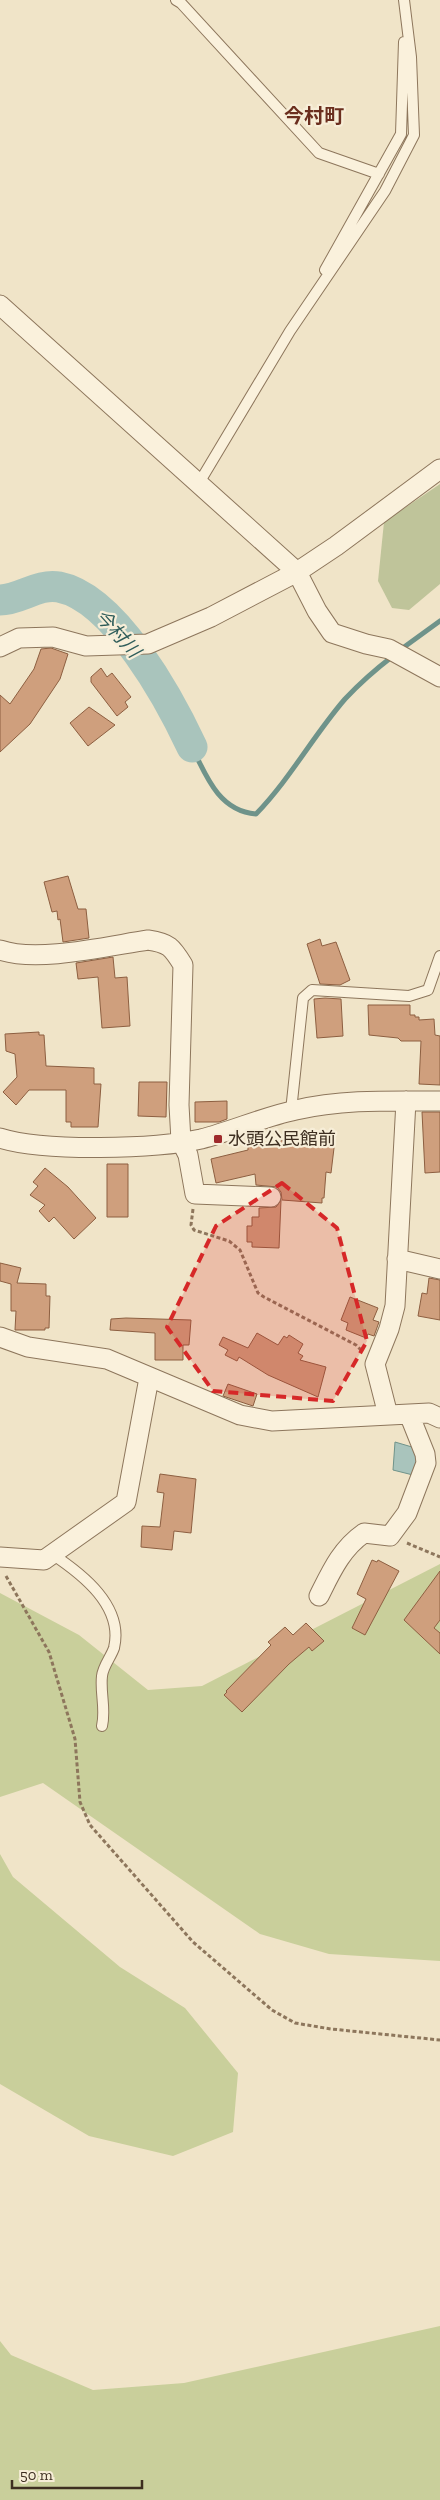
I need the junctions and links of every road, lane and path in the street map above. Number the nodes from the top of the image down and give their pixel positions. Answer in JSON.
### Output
{"nodes":[{"id":1,"x":176,"y":0,"type":"edge"},
{"id":2,"x":404,"y":4,"type":"edge"},
{"id":3,"x":379,"y":174,"type":"junction"},
{"id":4,"x":0,"y":305,"type":"edge"},
{"id":5,"x":290,"y":331,"type":"junction"},
{"id":6,"x":440,"y":470,"type":"edge"},
{"id":7,"x":199,"y":483,"type":"junction"},
{"id":8,"x":297,"y":572,"type":"junction"},
{"id":9,"x":0,"y":647,"type":"edge"},
{"id":10,"x":440,"y":677,"type":"edge"},
{"id":11,"x":0,"y":950,"type":"edge"},
{"id":12,"x":440,"y":956,"type":"edge"},
{"id":13,"x":406,"y":1101,"type":"junction"},
{"id":14,"x":440,"y":1101,"type":"edge"},
{"id":15,"x":291,"y":1111,"type":"junction"},
{"id":16,"x":0,"y":1138,"type":"edge"},
{"id":17,"x":181,"y":1141,"type":"junction"},
{"id":18,"x":195,"y":1194,"type":"junction"},
{"id":19,"x":271,"y":1197,"type":"dead end"},
{"id":20,"x":397,"y":1259,"type":"junction"},
{"id":21,"x":440,"y":1269,"type":"edge"},
{"id":22,"x":0,"y":1337,"type":"edge"},
{"id":23,"x":375,"y":1364,"type":"junction"},
{"id":24,"x":149,"y":1378,"type":"junction"},
{"id":25,"x":409,"y":1414,"type":"junction"},
{"id":26,"x":388,"y":1415,"type":"junction"},
{"id":27,"x":440,"y":1418,"type":"edge"},
{"id":28,"x":390,"y":1536,"type":"junction"},
{"id":29,"x":52,"y":1554,"type":"junction"},
{"id":30,"x":440,"y":1557,"type":"edge"},
{"id":31,"x":2,"y":1565,"type":"edge"},
{"id":32,"x":319,"y":1596,"type":"dead end"},
{"id":33,"x":102,"y":1726,"type":"dead end"},
{"id":34,"x":440,"y":2040,"type":"edge"}],
"edges":[{"from":1,"to":3,"type":"lane"},
{"from":2,"to":3,"type":"lane"},
{"from":2,"to":5,"type":"lane"},
{"from":3,"to":5,"type":"lane"},
{"from":4,"to":7,"type":"street"},
{"from":5,"to":7,"type":"lane"},
{"from":6,"to":8,"type":"street"},
{"from":7,"to":8,"type":"street"},
{"from":8,"to":9,"type":"street"},
{"from":8,"to":10,"type":"street"},
{"from":11,"to":17,"type":"street"},
{"from":12,"to":15,"type":"lane"},
{"from":13,"to":14,"type":"street"},
{"from":13,"to":15,"type":"street"},
{"from":13,"to":20,"type":"street"},
{"from":15,"to":17,"type":"street"},
{"from":16,"to":17,"type":"street"},
{"from":17,"to":18,"type":"street"},
{"from":18,"to":19,"type":"street"},
{"from":18,"to":23,"type":"path"},
{"from":20,"to":21,"type":"street"},
{"from":20,"to":23,"type":"street"},
{"from":22,"to":24,"type":"street"},
{"from":23,"to":26,"type":"street"},
{"from":24,"to":26,"type":"street"},
{"from":24,"to":29,"type":"street"},
{"from":25,"to":26,"type":"street"},
{"from":25,"to":27,"type":"street"},
{"from":25,"to":28,"type":"street"},
{"from":28,"to":30,"type":"path"},
{"from":28,"to":32,"type":"street"},
{"from":29,"to":31,"type":"street"},
{"from":29,"to":33,"type":"lane"},
{"from":31,"to":34,"type":"path"}]}
